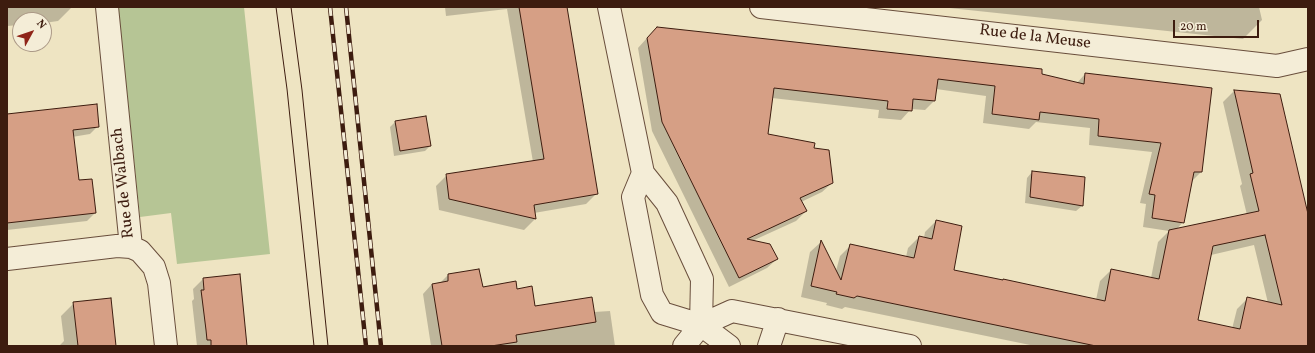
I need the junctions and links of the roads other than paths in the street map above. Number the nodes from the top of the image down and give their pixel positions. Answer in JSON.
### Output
{"nodes":[{"id":1,"x":107,"y":7,"type":"edge"},
{"id":2,"x":609,"y":7,"type":"edge"},
{"id":3,"x":761,"y":7,"type":"edge"},
{"id":4,"x":906,"y":15,"type":"edge"},
{"id":5,"x":1308,"y":59,"type":"edge"},
{"id":6,"x":643,"y":173,"type":"junction"},
{"id":7,"x":131,"y":247,"type":"junction"},
{"id":8,"x":7,"y":259,"type":"edge"},
{"id":9,"x":778,"y":319,"type":"junction"},
{"id":10,"x":700,"y":325,"type":"junction"},
{"id":11,"x":166,"y":346,"type":"edge"},
{"id":12,"x":684,"y":346,"type":"edge"},
{"id":13,"x":729,"y":346,"type":"edge"},
{"id":14,"x":769,"y":346,"type":"edge"},
{"id":15,"x":910,"y":346,"type":"edge"}],
"edges":[{"from":1,"to":7,"type":"street","name":"Rue de Walbach"},
{"from":2,"to":6,"type":"street"},
{"from":3,"to":4,"type":"street","name":"Rue de la Meuse"},
{"from":4,"to":5,"type":"street","name":"Rue de la Meuse"},
{"from":6,"to":10,"type":"street"},
{"from":6,"to":10,"type":"street"},
{"from":7,"to":8,"type":"street"},
{"from":7,"to":11,"type":"street","name":"Rue de Walbach"},
{"from":9,"to":10,"type":"street"},
{"from":9,"to":14,"type":"street"},
{"from":9,"to":15,"type":"street"},
{"from":10,"to":12,"type":"street"},
{"from":10,"to":13,"type":"street"}]}
